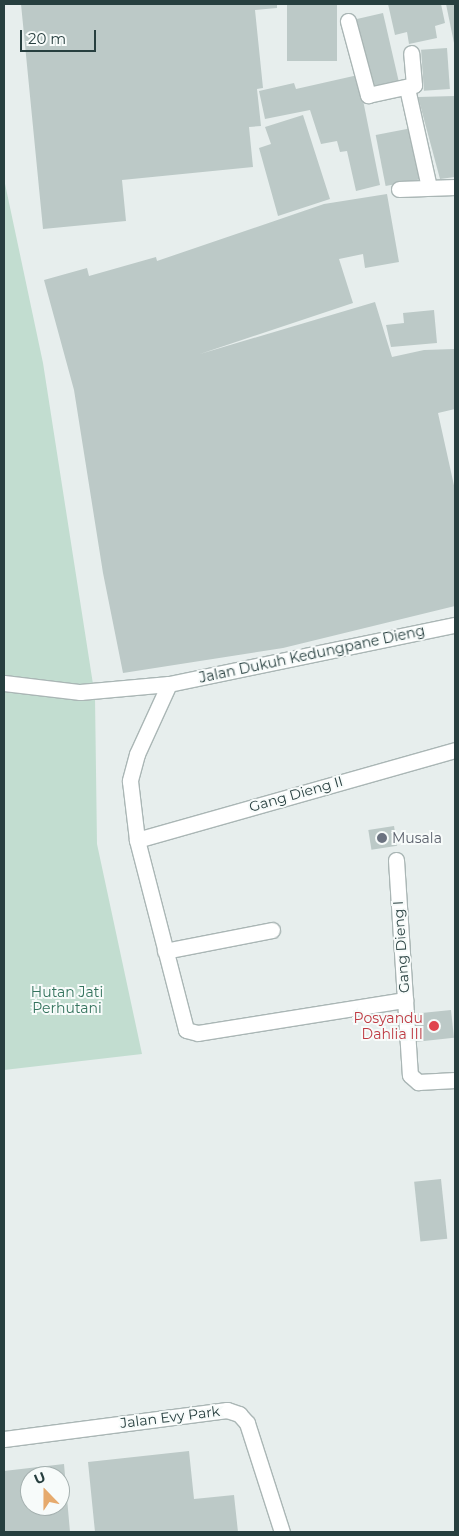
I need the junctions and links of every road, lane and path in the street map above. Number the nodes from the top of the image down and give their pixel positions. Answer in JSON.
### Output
{"nodes":[{"id":1,"x":348,"y":21,"type":"dead end"},
{"id":2,"x":412,"y":53,"type":"dead end"},
{"id":3,"x":407,"y":88,"type":"junction"},
{"id":4,"x":429,"y":187,"type":"junction"},
{"id":5,"x":455,"y":187,"type":"edge"},
{"id":6,"x":399,"y":190,"type":"dead end"},
{"id":7,"x":455,"y":625,"type":"edge"},
{"id":8,"x":4,"y":683,"type":"edge"},
{"id":9,"x":168,"y":684,"type":"junction"},
{"id":10,"x":455,"y":750,"type":"edge"},
{"id":11,"x":137,"y":840,"type":"junction"},
{"id":12,"x":396,"y":860,"type":"dead end"},
{"id":13,"x":272,"y":930,"type":"dead end"},
{"id":14,"x":165,"y":951,"type":"junction"},
{"id":15,"x":405,"y":1000,"type":"junction"},
{"id":16,"x":455,"y":1080,"type":"edge"},
{"id":17,"x":4,"y":1439,"type":"edge"},
{"id":18,"x":282,"y":1532,"type":"edge"}],
"edges":[{"from":1,"to":3,"type":"street"},
{"from":2,"to":3,"type":"street"},
{"from":3,"to":4,"type":"street"},
{"from":4,"to":5,"type":"street"},
{"from":4,"to":6,"type":"street"},
{"from":7,"to":9,"type":"street","name":"Jalan Dukuh Kedungpane Dieng"},
{"from":8,"to":9,"type":"street","name":"Jalan Dukuh Kedungpane Dieng"},
{"from":9,"to":11,"type":"street"},
{"from":10,"to":11,"type":"street","name":"Gang Dieng II"},
{"from":11,"to":14,"type":"street"},
{"from":12,"to":15,"type":"street","name":"Gang Dieng I"},
{"from":13,"to":14,"type":"street"},
{"from":14,"to":15,"type":"street"},
{"from":15,"to":16,"type":"street","name":"Gang Dieng I"},
{"from":17,"to":18,"type":"street","name":"Jalan Evy Park"}]}
